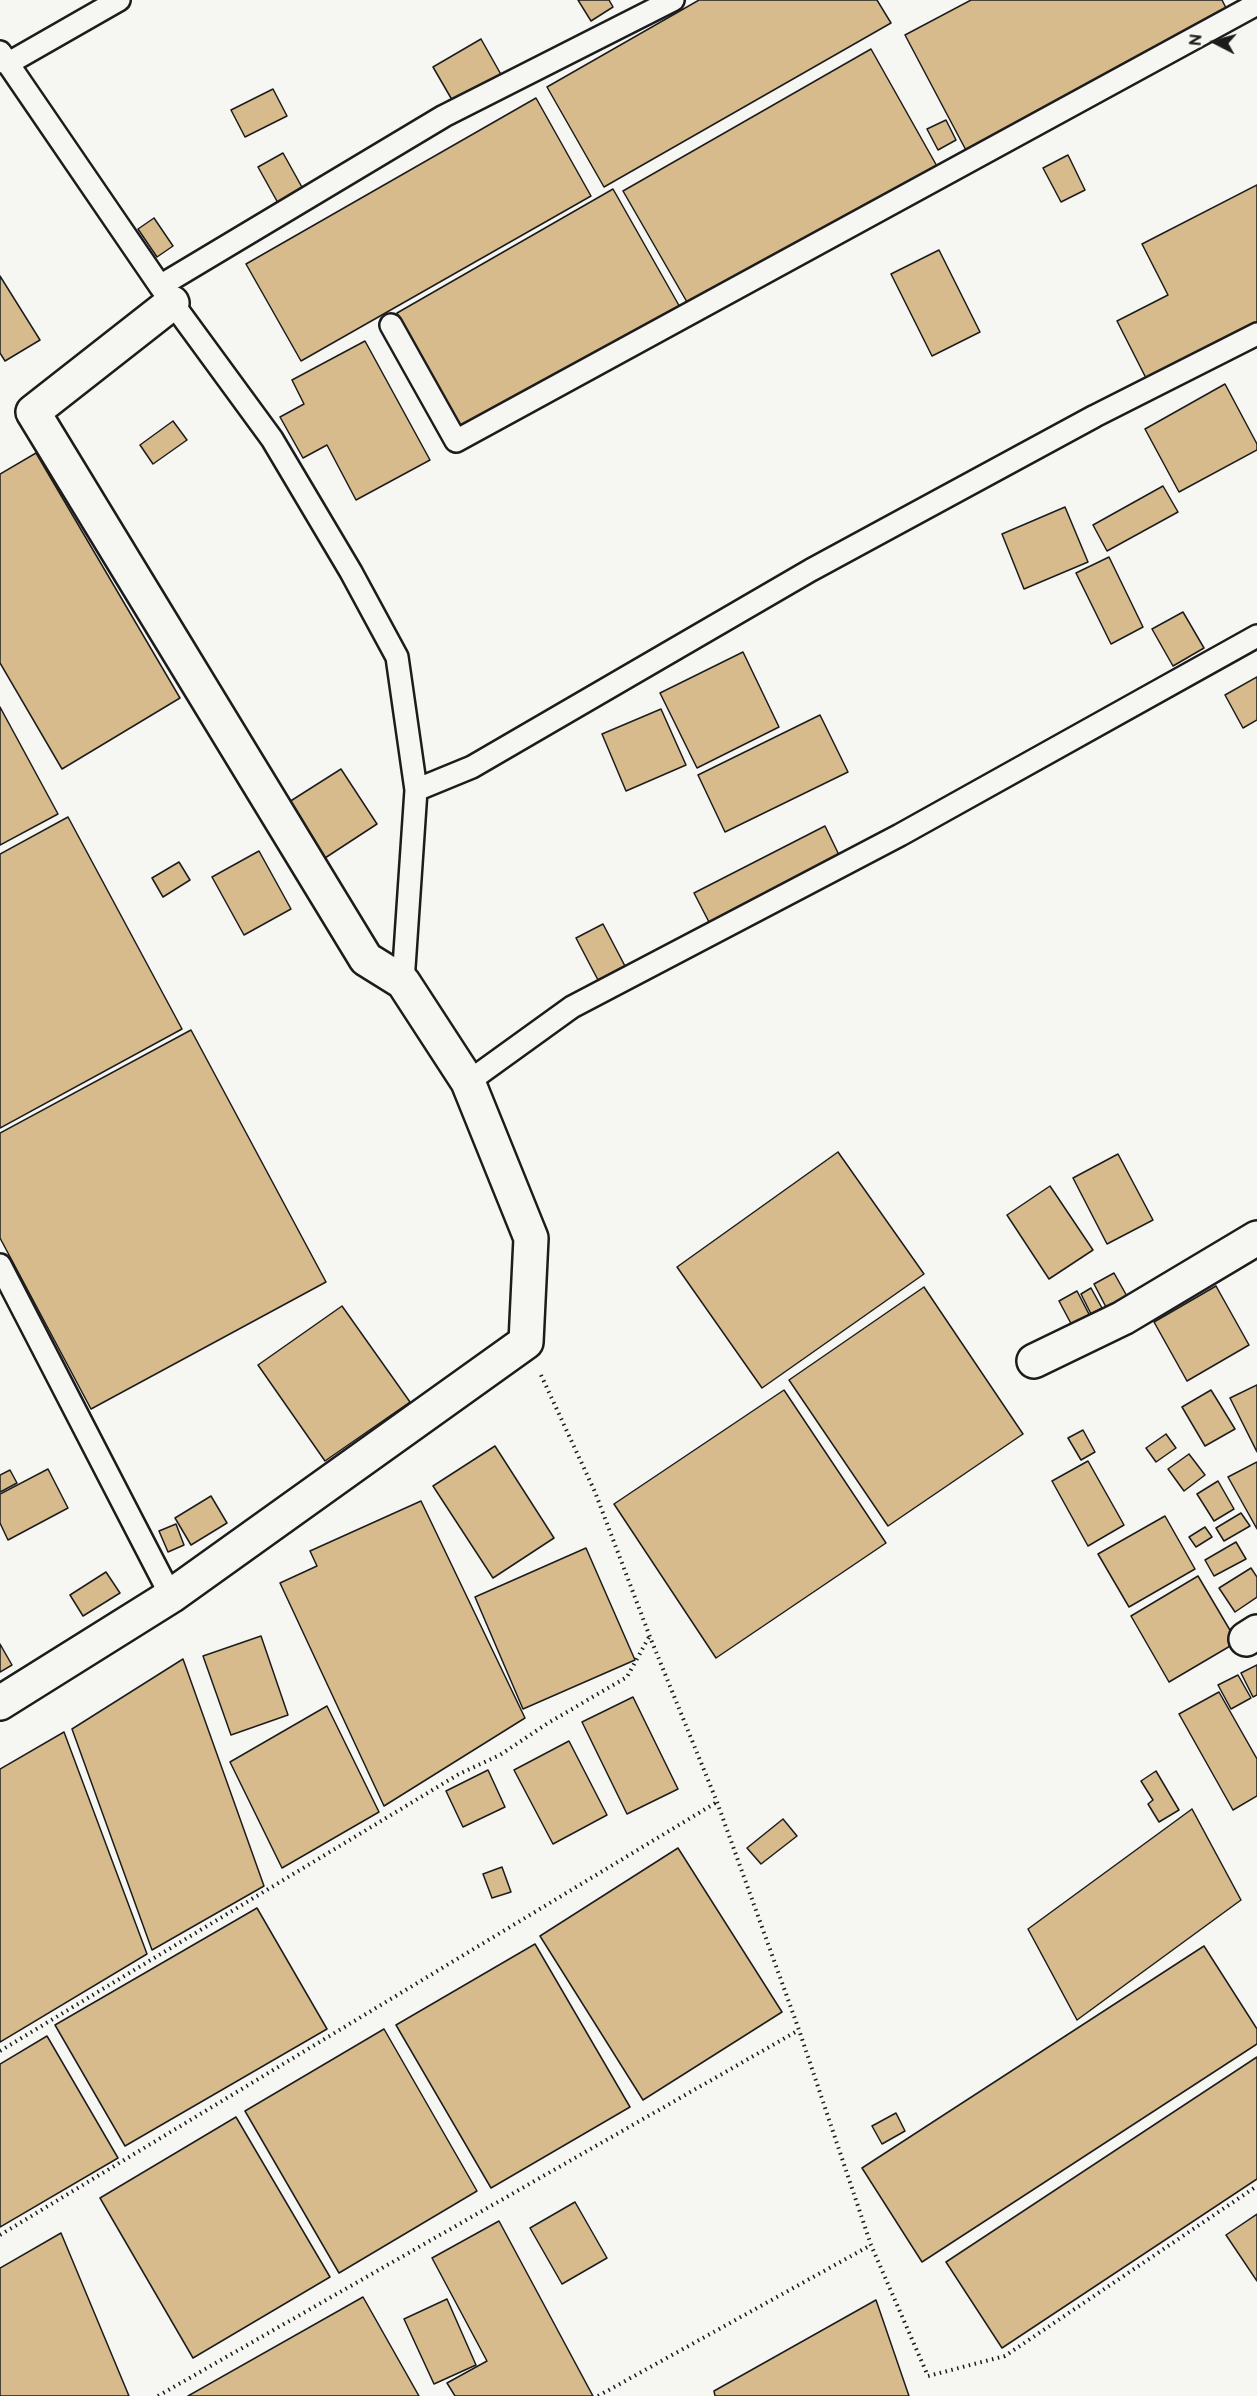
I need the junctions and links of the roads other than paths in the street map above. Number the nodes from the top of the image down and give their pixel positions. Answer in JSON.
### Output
{"nodes":[{"id":1,"x":118,"y":0,"type":"edge"},
{"id":2,"x":673,"y":0,"type":"edge"},
{"id":3,"x":1257,"y":4,"type":"edge"},
{"id":4,"x":4,"y":58,"type":"edge"},
{"id":5,"x":166,"y":294,"type":"junction"},
{"id":6,"x":391,"y":325,"type":"dead end"},
{"id":7,"x":1257,"y":334,"type":"edge"},
{"id":8,"x":1257,"y":636,"type":"edge"},
{"id":9,"x":416,"y":790,"type":"junction"},
{"id":10,"x":403,"y":982,"type":"junction"},
{"id":11,"x":468,"y":1083,"type":"junction"},
{"id":12,"x":1257,"y":1238,"type":"edge"},
{"id":13,"x":0,"y":1265,"type":"edge"},
{"id":14,"x":1034,"y":1361,"type":"dead end"},
{"id":15,"x":171,"y":1596,"type":"junction"},
{"id":16,"x":0,"y":1703,"type":"edge"}],
"edges":[{"from":1,"to":4,"type":"lane"},
{"from":2,"to":5,"type":"lane"},
{"from":3,"to":6,"type":"lane"},
{"from":4,"to":5,"type":"lane"},
{"from":5,"to":9,"type":"lane"},
{"from":5,"to":10,"type":"street"},
{"from":7,"to":9,"type":"lane"},
{"from":8,"to":11,"type":"lane"},
{"from":9,"to":10,"type":"lane"},
{"from":10,"to":11,"type":"street"},
{"from":11,"to":15,"type":"street"},
{"from":12,"to":14,"type":"street"},
{"from":13,"to":15,"type":"lane"},
{"from":15,"to":16,"type":"street"}]}
